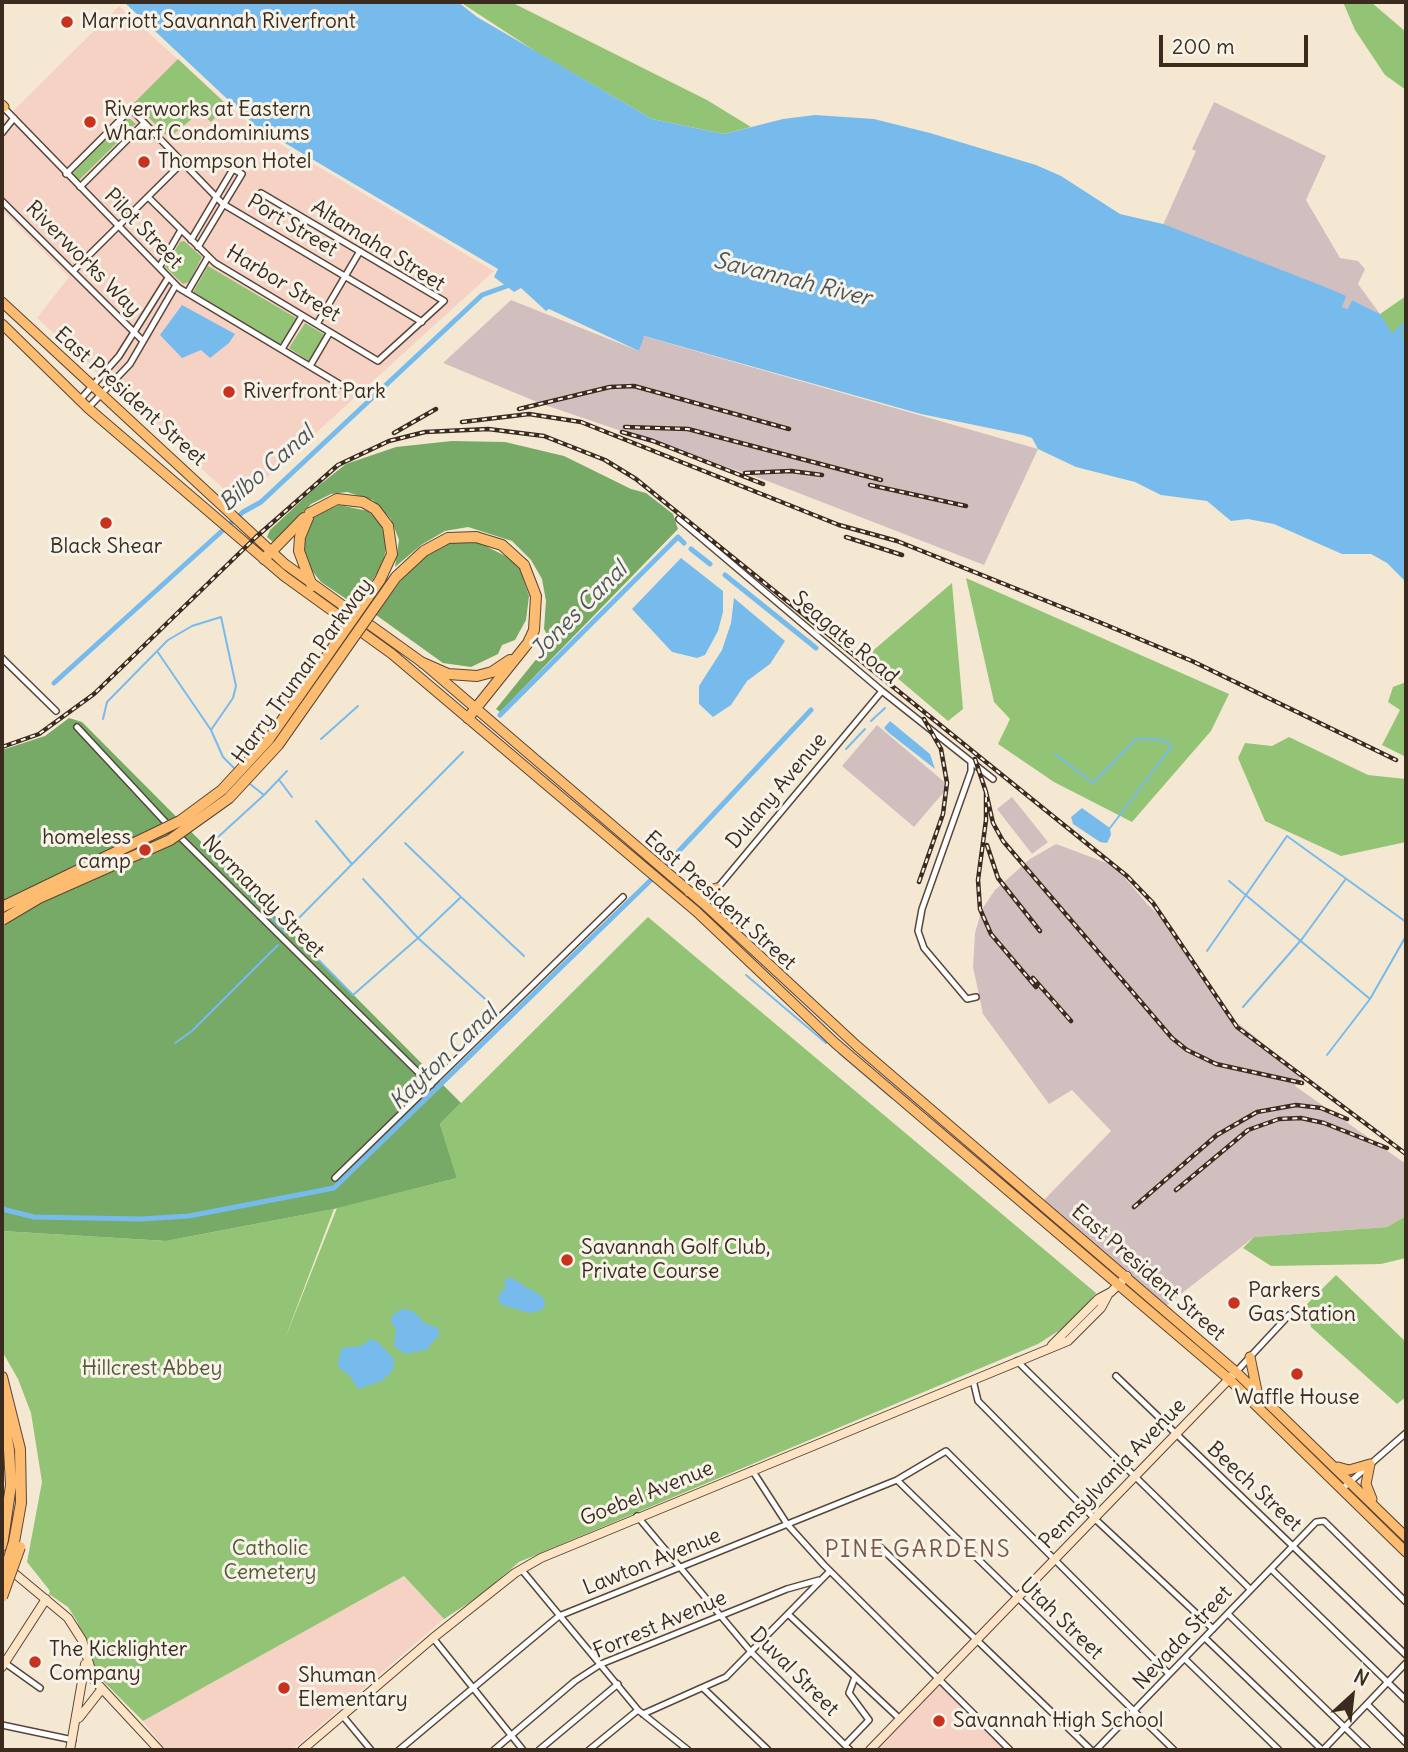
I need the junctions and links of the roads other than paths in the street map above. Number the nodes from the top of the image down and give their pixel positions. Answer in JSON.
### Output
{"nodes":[{"id":1,"x":2,"y":106,"type":"edge"},
{"id":2,"x":14,"y":118,"type":"junction"},
{"id":3,"x":144,"y":122,"type":"junction"},
{"id":4,"x":2,"y":133,"type":"edge"},
{"id":5,"x":182,"y":163,"type":"junction"},
{"id":6,"x":66,"y":174,"type":"junction"},
{"id":7,"x":80,"y":187,"type":"junction"},
{"id":8,"x":261,"y":192,"type":"dead end"},
{"id":9,"x":148,"y":197,"type":"junction"},
{"id":10,"x":217,"y":197,"type":"junction"},
{"id":11,"x":2,"y":201,"type":"edge"},
{"id":12,"x":223,"y":204,"type":"junction"},
{"id":13,"x":119,"y":226,"type":"junction"},
{"id":14,"x":181,"y":230,"type":"junction"},
{"id":15,"x":191,"y":240,"type":"junction"},
{"id":16,"x":198,"y":247,"type":"junction"},
{"id":17,"x":360,"y":251,"type":"junction"},
{"id":18,"x":208,"y":257,"type":"junction"},
{"id":19,"x":160,"y":266,"type":"junction"},
{"id":20,"x":73,"y":271,"type":"junction"},
{"id":21,"x":346,"y":276,"type":"junction"},
{"id":22,"x":168,"y":278,"type":"junction"},
{"id":23,"x":176,"y":285,"type":"junction"},
{"id":24,"x":187,"y":293,"type":"junction"},
{"id":25,"x":2,"y":302,"type":"edge"},
{"id":26,"x":302,"y":316,"type":"junction"},
{"id":27,"x":422,"y":322,"type":"junction"},
{"id":28,"x":2,"y":324,"type":"edge"},
{"id":29,"x":317,"y":324,"type":"junction"},
{"id":30,"x":330,"y":332,"type":"junction"},
{"id":31,"x":134,"y":333,"type":"junction"},
{"id":32,"x":142,"y":340,"type":"junction"},
{"id":33,"x":282,"y":349,"type":"junction"},
{"id":34,"x":378,"y":360,"type":"joint"},
{"id":35,"x":310,"y":366,"type":"junction"},
{"id":36,"x":341,"y":385,"type":"dead end"},
{"id":37,"x":91,"y":387,"type":"junction"},
{"id":38,"x":100,"y":395,"type":"junction"},
{"id":39,"x":80,"y":400,"type":"junction"},
{"id":40,"x":88,"y":408,"type":"junction"},
{"id":41,"x":310,"y":513,"type":"junction"},
{"id":42,"x":679,"y":519,"type":"dead end"},
{"id":43,"x":268,"y":555,"type":"junction"},
{"id":44,"x":312,"y":586,"type":"junction"},
{"id":45,"x":528,"y":643,"type":"junction"},
{"id":46,"x":2,"y":658,"type":"edge"},
{"id":47,"x":423,"y":663,"type":"junction"},
{"id":48,"x":883,"y":691,"type":"junction"},
{"id":49,"x":56,"y":711,"type":"dead end"},
{"id":50,"x":472,"y":714,"type":"junction"},
{"id":51,"x":77,"y":727,"type":"dead end"},
{"id":52,"x":971,"y":762,"type":"junction"},
{"id":53,"x":993,"y":779,"type":"dead end"},
{"id":54,"x":659,"y":873,"type":"junction"},
{"id":55,"x":717,"y":888,"type":"junction"},
{"id":56,"x":689,"y":892,"type":"junction"},
{"id":57,"x":623,"y":897,"type":"dead end"},
{"id":58,"x":2,"y":906,"type":"edge"},
{"id":59,"x":700,"y":908,"type":"junction"},
{"id":60,"x":2,"y":920,"type":"edge"},
{"id":61,"x":751,"y":964,"type":"junction"},
{"id":62,"x":788,"y":985,"type":"junction"},
{"id":63,"x":976,"y":997,"type":"dead end"},
{"id":64,"x":431,"y":1085,"type":"junction"},
{"id":65,"x":335,"y":1178,"type":"dead end"},
{"id":66,"x":1127,"y":1276,"type":"junction"},
{"id":67,"x":1120,"y":1284,"type":"junction"},
{"id":68,"x":1289,"y":1315,"type":"dead end"},
{"id":69,"x":1250,"y":1357,"type":"junction"},
{"id":70,"x":1017,"y":1361,"type":"junction"},
{"id":71,"x":1116,"y":1376,"type":"dead end"},
{"id":72,"x":1232,"y":1376,"type":"junction"},
{"id":73,"x":2,"y":1377,"type":"edge"},
{"id":74,"x":973,"y":1380,"type":"junction"},
{"id":75,"x":1257,"y":1392,"type":"junction"},
{"id":76,"x":2,"y":1411,"type":"edge"},
{"id":77,"x":1174,"y":1433,"type":"junction"},
{"id":78,"x":1406,"y":1433,"type":"edge"},
{"id":79,"x":1329,"y":1462,"type":"junction"},
{"id":80,"x":1370,"y":1464,"type":"junction"},
{"id":81,"x":752,"y":1470,"type":"junction"},
{"id":82,"x":1135,"y":1476,"type":"junction"},
{"id":83,"x":897,"y":1480,"type":"junction"},
{"id":84,"x":1350,"y":1481,"type":"junction"},
{"id":85,"x":1342,"y":1489,"type":"junction"},
{"id":86,"x":1376,"y":1507,"type":"junction"},
{"id":87,"x":637,"y":1516,"type":"junction"},
{"id":88,"x":1094,"y":1518,"type":"junction"},
{"id":89,"x":786,"y":1524,"type":"junction"},
{"id":90,"x":3,"y":1532,"type":"edge"},
{"id":91,"x":1406,"y":1536,"type":"edge"},
{"id":92,"x":877,"y":1544,"type":"dead end"},
{"id":93,"x":17,"y":1545,"type":"junction"},
{"id":94,"x":2,"y":1546,"type":"edge"},
{"id":95,"x":1292,"y":1547,"type":"junction"},
{"id":96,"x":1406,"y":1552,"type":"edge"},
{"id":97,"x":1057,"y":1558,"type":"junction"},
{"id":98,"x":2,"y":1563,"type":"edge"},
{"id":99,"x":680,"y":1568,"type":"junction"},
{"id":100,"x":521,"y":1569,"type":"junction"},
{"id":101,"x":1271,"y":1569,"type":"junction"},
{"id":102,"x":830,"y":1572,"type":"junction"},
{"id":103,"x":2,"y":1580,"type":"edge"},
{"id":104,"x":819,"y":1580,"type":"junction"},
{"id":105,"x":1251,"y":1589,"type":"junction"},
{"id":106,"x":2,"y":1597,"type":"edge"},
{"id":107,"x":46,"y":1599,"type":"junction"},
{"id":108,"x":1016,"y":1600,"type":"junction"},
{"id":109,"x":1406,"y":1602,"type":"edge"},
{"id":110,"x":788,"y":1614,"type":"junction"},
{"id":111,"x":1228,"y":1614,"type":"junction"},
{"id":112,"x":559,"y":1616,"type":"junction"},
{"id":113,"x":720,"y":1616,"type":"junction"},
{"id":114,"x":1213,"y":1629,"type":"junction"},
{"id":115,"x":433,"y":1638,"type":"junction"},
{"id":116,"x":1205,"y":1638,"type":"junction"},
{"id":117,"x":976,"y":1639,"type":"junction"},
{"id":118,"x":751,"y":1652,"type":"junction"},
{"id":119,"x":1406,"y":1655,"type":"edge"},
{"id":120,"x":86,"y":1658,"type":"junction"},
{"id":121,"x":1185,"y":1659,"type":"junction"},
{"id":122,"x":1406,"y":1663,"type":"edge"},
{"id":123,"x":601,"y":1664,"type":"junction"},
{"id":124,"x":4,"y":1665,"type":"edge"},
{"id":125,"x":1169,"y":1674,"type":"junction"},
{"id":126,"x":855,"y":1677,"type":"junction"},
{"id":127,"x":938,"y":1679,"type":"junction"},
{"id":128,"x":1388,"y":1682,"type":"junction"},
{"id":129,"x":618,"y":1684,"type":"junction"},
{"id":130,"x":40,"y":1688,"type":"dead end"},
{"id":131,"x":703,"y":1688,"type":"junction"},
{"id":132,"x":474,"y":1689,"type":"junction"},
{"id":133,"x":101,"y":1690,"type":"junction"},
{"id":134,"x":1406,"y":1700,"type":"edge"},
{"id":135,"x":81,"y":1701,"type":"junction"},
{"id":136,"x":1367,"y":1704,"type":"junction"},
{"id":137,"x":641,"y":1712,"type":"junction"},
{"id":138,"x":1135,"y":1712,"type":"junction"},
{"id":139,"x":342,"y":1715,"type":"junction"},
{"id":140,"x":900,"y":1719,"type":"junction"},
{"id":141,"x":77,"y":1721,"type":"junction"},
{"id":142,"x":2,"y":1724,"type":"edge"},
{"id":143,"x":1345,"y":1727,"type":"junction"},
{"id":144,"x":511,"y":1737,"type":"junction"},
{"id":145,"x":73,"y":1740,"type":"junction"},
{"id":146,"x":1406,"y":1743,"type":"edge"},
{"id":147,"x":845,"y":1745,"type":"junction"},
{"id":148,"x":70,"y":1750,"type":"edge"},
{"id":149,"x":159,"y":1750,"type":"edge"},
{"id":150,"x":302,"y":1750,"type":"edge"},
{"id":151,"x":371,"y":1750,"type":"edge"},
{"id":152,"x":398,"y":1750,"type":"edge"},
{"id":153,"x":494,"y":1750,"type":"edge"},
{"id":154,"x":523,"y":1750,"type":"edge"},
{"id":155,"x":539,"y":1750,"type":"edge"},
{"id":156,"x":589,"y":1750,"type":"edge"},
{"id":157,"x":688,"y":1750,"type":"edge"},
{"id":158,"x":768,"y":1750,"type":"edge"},
{"id":159,"x":850,"y":1750,"type":"edge"},
{"id":160,"x":870,"y":1750,"type":"edge"},
{"id":161,"x":1010,"y":1750,"type":"edge"},
{"id":162,"x":1091,"y":1750,"type":"edge"},
{"id":163,"x":1096,"y":1750,"type":"edge"},
{"id":164,"x":1174,"y":1750,"type":"edge"},
{"id":165,"x":1279,"y":1750,"type":"edge"},
{"id":166,"x":1323,"y":1750,"type":"edge"},
{"id":167,"x":1368,"y":1750,"type":"edge"}],
"edges":[{"from":1,"to":2,"type":"street","name":"Pilot Street"},
{"from":2,"to":4,"type":"street"},
{"from":2,"to":6,"type":"street","name":"Pilot Street"},
{"from":3,"to":5,"type":"street","name":"Port Street"},
{"from":3,"to":6,"type":"street","name":"Port Street"},
{"from":3,"to":7,"type":"street"},
{"from":5,"to":9,"type":"street"},
{"from":5,"to":10,"type":"street","name":"Port Street"},
{"from":6,"to":7,"type":"street","name":"Pilot Street"},
{"from":7,"to":13,"type":"street","name":"Pilot Street"},
{"from":8,"to":17,"type":"street","name":"Altamaha Street"},
{"from":9,"to":13,"type":"street"},
{"from":9,"to":14,"type":"street","name":"Harbor Street"},
{"from":10,"to":12,"type":"street","name":"Port Street"},
{"from":10,"to":12,"type":"street"},
{"from":10,"to":15,"type":"street"},
{"from":11,"to":20,"type":"street","name":"Riverworks Way"},
{"from":12,"to":16,"type":"street"},
{"from":12,"to":21,"type":"street","name":"Port Street"},
{"from":13,"to":19,"type":"street","name":"Pilot Street"},
{"from":13,"to":20,"type":"street"},
{"from":14,"to":15,"type":"street","name":"Harbor Street"},
{"from":14,"to":19,"type":"street"},
{"from":15,"to":16,"type":"street","name":"Harbor Street"},
{"from":16,"to":18,"type":"street","name":"Harbor Street"},
{"from":17,"to":21,"type":"street"},
{"from":17,"to":27,"type":"street","name":"Altamaha Street"},
{"from":18,"to":24,"type":"street"},
{"from":18,"to":26,"type":"street","name":"Harbor Street"},
{"from":19,"to":22,"type":"street","name":"Pilot Street"},
{"from":20,"to":31,"type":"street","name":"Riverworks Way"},
{"from":21,"to":27,"type":"street","name":"Port Street"},
{"from":21,"to":29,"type":"street"},
{"from":22,"to":23,"type":"street","name":"Pilot Street"},
{"from":22,"to":31,"type":"street"},
{"from":23,"to":24,"type":"street","name":"Pilot Street"},
{"from":23,"to":32,"type":"street"},
{"from":24,"to":33,"type":"street","name":"Pilot Street"},
{"from":25,"to":37,"type":"main road","name":"East President Street"},
{"from":26,"to":29,"type":"street","name":"Harbor Street"},
{"from":26,"to":33,"type":"street"},
{"from":27,"to":34,"type":"street","name":"Altamaha Street"},
{"from":28,"to":39,"type":"main road","name":"East President Street"},
{"from":29,"to":30,"type":"street","name":"Harbor Street"},
{"from":30,"to":34,"type":"street","name":"Harbor Street"},
{"from":30,"to":35,"type":"street"},
{"from":31,"to":32,"type":"street","name":"Riverworks Way"},
{"from":31,"to":37,"type":"street"},
{"from":32,"to":38,"type":"street"},
{"from":33,"to":35,"type":"street","name":"Pilot Street"},
{"from":35,"to":36,"type":"street","name":"Pilot Street"},
{"from":37,"to":38,"type":"main road","name":"East President Street"},
{"from":37,"to":39,"type":"street"},
{"from":38,"to":40,"type":"street"},
{"from":38,"to":43,"type":"main road","name":"East President Street"},
{"from":39,"to":40,"type":"main road","name":"East President Street"},
{"from":40,"to":43,"type":"main road","name":"East President Street"},
{"from":41,"to":43,"type":"highway"},
{"from":41,"to":44,"type":"highway"},
{"from":41,"to":58,"type":"highway","name":"Harry Truman Parkway","bridge":true},
{"from":42,"to":48,"type":"street","name":"Seagate Road"},
{"from":43,"to":44,"type":"main road","name":"East President Street"},
{"from":43,"to":50,"type":"main road","name":"East President Street"},
{"from":44,"to":47,"type":"main road","name":"East President Street"},
{"from":45,"to":47,"type":"highway"},
{"from":45,"to":50,"type":"highway"},
{"from":45,"to":60,"type":"highway","name":"Harry Truman Parkway","bridge":true},
{"from":46,"to":49,"type":"street"},
{"from":47,"to":50,"type":"main road","name":"East President Street"},
{"from":48,"to":52,"type":"street","name":"Seagate Road"},
{"from":48,"to":55,"type":"street","name":"Dulany Avenue"},
{"from":50,"to":54,"type":"main road","name":"East President Street"},
{"from":51,"to":64,"type":"street","name":"Normandy Street"},
{"from":52,"to":53,"type":"street","name":"Seagate Road"},
{"from":52,"to":63,"type":"street"},
{"from":54,"to":56,"type":"main road","name":"East President Street"},
{"from":54,"to":59,"type":"main road","name":"East President Street"},
{"from":55,"to":56,"type":"main road"},
{"from":55,"to":59,"type":"street","name":"Dulany Avenue"},
{"from":56,"to":59,"type":"main road","name":"East President Street"},
{"from":57,"to":64,"type":"street"},
{"from":59,"to":61,"type":"main road","name":"East President Street"},
{"from":59,"to":62,"type":"main road","name":"East President Street"},
{"from":61,"to":62,"type":"main road"},
{"from":61,"to":67,"type":"main road","name":"East President Street"},
{"from":62,"to":66,"type":"main road","name":"East President Street"},
{"from":64,"to":65,"type":"street"},
{"from":66,"to":67,"type":"main road","name":"Goebel Avenue"},
{"from":66,"to":72,"type":"main road","name":"East President Street"},
{"from":67,"to":70,"type":"main road","name":"Goebel Avenue"},
{"from":67,"to":72,"type":"main road","name":"East President Street"},
{"from":68,"to":69,"type":"street"},
{"from":69,"to":72,"type":"street"},
{"from":69,"to":75,"type":"main road"},
{"from":70,"to":74,"type":"main road","name":"Goebel Avenue"},
{"from":70,"to":82,"type":"street"},
{"from":71,"to":77,"type":"street","name":"Beech Street"},
{"from":72,"to":75,"type":"main road","name":"East President Street"},
{"from":72,"to":77,"type":"main road","name":"Pennsylvania Avenue"},
{"from":72,"to":85,"type":"main road","name":"East President Street"},
{"from":73,"to":93,"type":"highway"},
{"from":74,"to":81,"type":"main road","name":"Goebel Avenue"},
{"from":74,"to":88,"type":"street"},
{"from":75,"to":79,"type":"main road","name":"East President Street"},
{"from":76,"to":90,"type":"highway"},
{"from":77,"to":82,"type":"main road","name":"Pennsylvania Avenue"},
{"from":77,"to":95,"type":"street","name":"Beech Street"},
{"from":78,"to":80,"type":"street"},
{"from":79,"to":80,"type":"main road"},
{"from":79,"to":84,"type":"main road","name":"East President Street"},
{"from":80,"to":84,"type":"street"},
{"from":80,"to":86,"type":"main road"},
{"from":81,"to":87,"type":"main road","name":"Goebel Avenue"},
{"from":81,"to":89,"type":"street"},
{"from":82,"to":88,"type":"main road","name":"Pennsylvania Avenue"},
{"from":82,"to":105,"type":"street"},
{"from":83,"to":89,"type":"street","name":"Lawton Avenue"},
{"from":83,"to":97,"type":"street","name":"Lawton Avenue"},
{"from":83,"to":108,"type":"street","name":"Utah Street"},
{"from":84,"to":85,"type":"street"},
{"from":84,"to":86,"type":"main road","name":"East President Street"},
{"from":85,"to":96,"type":"main road","name":"East President Street"},
{"from":86,"to":91,"type":"main road","name":"East President Street"},
{"from":87,"to":99,"type":"street","name":"Duval Street"},
{"from":87,"to":100,"type":"main road","name":"Goebel Avenue"},
{"from":88,"to":97,"type":"main road","name":"Pennsylvania Avenue"},
{"from":88,"to":114,"type":"street"},
{"from":89,"to":99,"type":"street","name":"Lawton Avenue"},
{"from":89,"to":102,"type":"street"},
{"from":90,"to":94,"type":"highway"},
{"from":92,"to":117,"type":"street"},
{"from":93,"to":103,"type":"highway","bridge":true},
{"from":93,"to":106,"type":"highway","bridge":true},
{"from":95,"to":101,"type":"street","name":"Nevada Street"},
{"from":95,"to":109,"type":"street","name":"Beech Street"},
{"from":95,"to":119,"type":"street"},
{"from":97,"to":108,"type":"main road","name":"Pennsylvania Avenue"},
{"from":97,"to":125,"type":"street"},
{"from":98,"to":107,"type":"main road"},
{"from":99,"to":112,"type":"street","name":"Lawton Avenue"},
{"from":99,"to":113,"type":"street","name":"Duval Street"},
{"from":100,"to":112,"type":"street"},
{"from":100,"to":115,"type":"main road","name":"Goebel Avenue"},
{"from":101,"to":105,"type":"street","name":"Nevada Street"},
{"from":101,"to":128,"type":"street"},
{"from":102,"to":104,"type":"street"},
{"from":102,"to":127,"type":"street"},
{"from":104,"to":110,"type":"street"},
{"from":104,"to":113,"type":"street","name":"Forrest Avenue"},
{"from":105,"to":111,"type":"street","name":"Nevada Street"},
{"from":107,"to":120,"type":"main road"},
{"from":107,"to":124,"type":"main road"},
{"from":108,"to":117,"type":"main road","name":"Pennsylvania Avenue"},
{"from":108,"to":138,"type":"street","name":"Utah Street"},
{"from":110,"to":118,"type":"street"},
{"from":110,"to":126,"type":"street"},
{"from":111,"to":114,"type":"street","name":"Nevada Street"},
{"from":111,"to":143,"type":"street"},
{"from":112,"to":123,"type":"street"},
{"from":112,"to":132,"type":"street","name":"Lawton Avenue"},
{"from":113,"to":118,"type":"street","name":"Duval Street"},
{"from":113,"to":123,"type":"street","name":"Forrest Avenue"},
{"from":114,"to":116,"type":"street","name":"Nevada Street"},
{"from":115,"to":132,"type":"street"},
{"from":115,"to":139,"type":"main road","name":"Goebel Avenue"},
{"from":116,"to":121,"type":"street","name":"Nevada Street"},
{"from":116,"to":166,"type":"street"},
{"from":117,"to":127,"type":"main road","name":"Pennsylvania Avenue"},
{"from":117,"to":162,"type":"street"},
{"from":118,"to":131,"type":"street"},
{"from":118,"to":147,"type":"street","name":"Duval Street"},
{"from":120,"to":133,"type":"main road"},
{"from":120,"to":135,"type":"main road"},
{"from":121,"to":125,"type":"street","name":"Nevada Street"},
{"from":121,"to":165,"type":"street"},
{"from":122,"to":128,"type":"street"},
{"from":123,"to":129,"type":"street"},
{"from":123,"to":144,"type":"street","name":"Forrest Avenue"},
{"from":124,"to":130,"type":"street"},
{"from":125,"to":138,"type":"street","name":"Nevada Street"},
{"from":126,"to":140,"type":"street"},
{"from":126,"to":147,"type":"street"},
{"from":127,"to":140,"type":"main road","name":"Pennsylvania Avenue"},
{"from":127,"to":161,"type":"street"},
{"from":128,"to":134,"type":"street"},
{"from":128,"to":136,"type":"street"},
{"from":129,"to":137,"type":"street"},
{"from":129,"to":155,"type":"street"},
{"from":131,"to":137,"type":"street"},
{"from":131,"to":158,"type":"street"},
{"from":132,"to":144,"type":"street"},
{"from":132,"to":152,"type":"street","name":"Lawton Avenue"},
{"from":133,"to":135,"type":"main road"},
{"from":133,"to":141,"type":"main road"},
{"from":133,"to":149,"type":"main road"},
{"from":135,"to":141,"type":"main road"},
{"from":136,"to":143,"type":"street"},
{"from":136,"to":146,"type":"street"},
{"from":137,"to":156,"type":"street"},
{"from":137,"to":157,"type":"street"},
{"from":138,"to":163,"type":"street","name":"Nevada Street"},
{"from":138,"to":164,"type":"street","name":"Utah Street"},
{"from":139,"to":150,"type":"main road","name":"Goebel Avenue"},
{"from":139,"to":151,"type":"street"},
{"from":140,"to":160,"type":"main road","name":"Pennsylvania Avenue"},
{"from":141,"to":145,"type":"main road"},
{"from":142,"to":145,"type":"street"},
{"from":143,"to":166,"type":"street"},
{"from":143,"to":167,"type":"street"},
{"from":144,"to":153,"type":"street","name":"Forrest Avenue"},
{"from":144,"to":154,"type":"street"},
{"from":145,"to":148,"type":"main road"},
{"from":147,"to":159,"type":"street","name":"Duval Street"}]}
